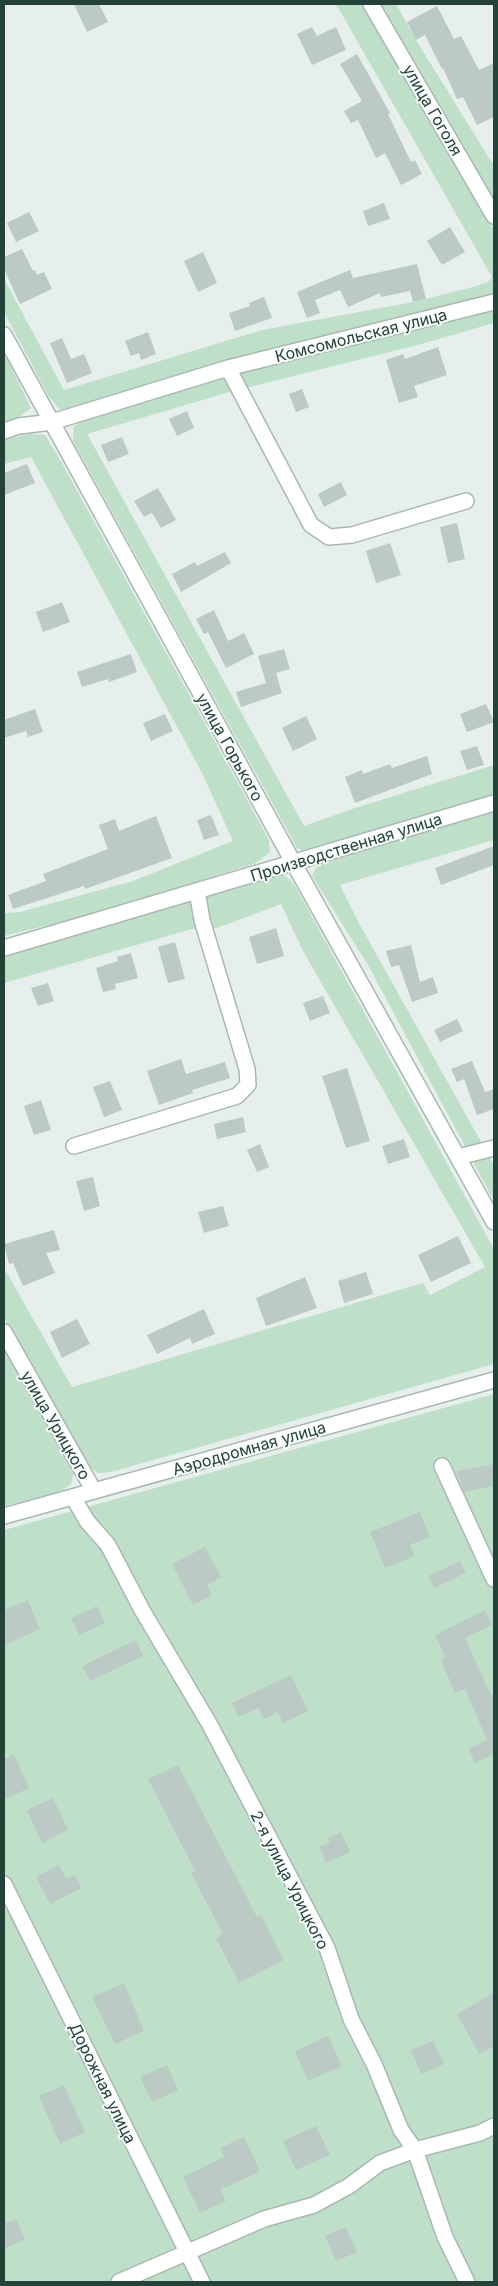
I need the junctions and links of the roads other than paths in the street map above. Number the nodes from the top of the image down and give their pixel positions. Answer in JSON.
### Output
{"nodes":[{"id":1,"x":371,"y":4,"type":"edge"},
{"id":2,"x":494,"y":216,"type":"edge"},
{"id":3,"x":494,"y":302,"type":"edge"},
{"id":4,"x":4,"y":335,"type":"edge"},
{"id":5,"x":228,"y":368,"type":"junction"},
{"id":6,"x":52,"y":422,"type":"junction"},
{"id":7,"x":4,"y":431,"type":"edge"},
{"id":8,"x":466,"y":501,"type":"dead end"},
{"id":9,"x":494,"y":803,"type":"edge"},
{"id":10,"x":293,"y":862,"type":"junction"},
{"id":11,"x":197,"y":891,"type":"junction"},
{"id":12,"x":4,"y":948,"type":"edge"},
{"id":13,"x":74,"y":1146,"type":"dead end"},
{"id":14,"x":494,"y":1148,"type":"edge"},
{"id":15,"x":458,"y":1157,"type":"junction"},
{"id":16,"x":494,"y":1222,"type":"edge"},
{"id":17,"x":4,"y":1332,"type":"edge"},
{"id":18,"x":494,"y":1380,"type":"edge"},
{"id":19,"x":442,"y":1466,"type":"dead end"},
{"id":20,"x":94,"y":1491,"type":"junction"},
{"id":21,"x":73,"y":1497,"type":"junction"},
{"id":22,"x":4,"y":1516,"type":"edge"},
{"id":23,"x":494,"y":1579,"type":"edge"},
{"id":24,"x":4,"y":1884,"type":"edge"},
{"id":25,"x":494,"y":2126,"type":"edge"},
{"id":26,"x":415,"y":2150,"type":"junction"},
{"id":27,"x":187,"y":2252,"type":"junction"},
{"id":28,"x":119,"y":2282,"type":"edge"},
{"id":29,"x":202,"y":2282,"type":"edge"},
{"id":30,"x":467,"y":2282,"type":"edge"}],
"edges":[{"from":1,"to":2,"type":"street","name":"улица Гоголя"},
{"from":3,"to":5,"type":"street","name":"Комсомольская улица"},
{"from":4,"to":6,"type":"street","name":"улица Горького"},
{"from":5,"to":6,"type":"street","name":"Комсомольская улица"},
{"from":5,"to":8,"type":"street"},
{"from":6,"to":7,"type":"street","name":"Комсомольская улица"},
{"from":6,"to":10,"type":"street","name":"улица Горького"},
{"from":9,"to":10,"type":"street","name":"Производственная улица"},
{"from":10,"to":11,"type":"street","name":"Производственная улица"},
{"from":10,"to":15,"type":"street","name":"улица Горького"},
{"from":11,"to":12,"type":"street","name":"Производственная улица"},
{"from":11,"to":13,"type":"street"},
{"from":14,"to":15,"type":"street"},
{"from":15,"to":16,"type":"street","name":"улица Горького"},
{"from":17,"to":20,"type":"street","name":"улица Урицкого"},
{"from":18,"to":20,"type":"street","name":"Аэродромная улица"},
{"from":19,"to":23,"type":"street"},
{"from":20,"to":21,"type":"street","name":"Аэродромная улица"},
{"from":21,"to":22,"type":"street","name":"Аэродромная улица"},
{"from":21,"to":26,"type":"street","name":"2-я улица Урицкого"},
{"from":24,"to":27,"type":"street","name":"Дорожная улица"},
{"from":25,"to":26,"type":"street"},
{"from":26,"to":27,"type":"street"},
{"from":26,"to":30,"type":"street","name":"2-я улица Урицкого"},
{"from":27,"to":28,"type":"street"},
{"from":27,"to":29,"type":"street","name":"Дорожная улица"}]}
